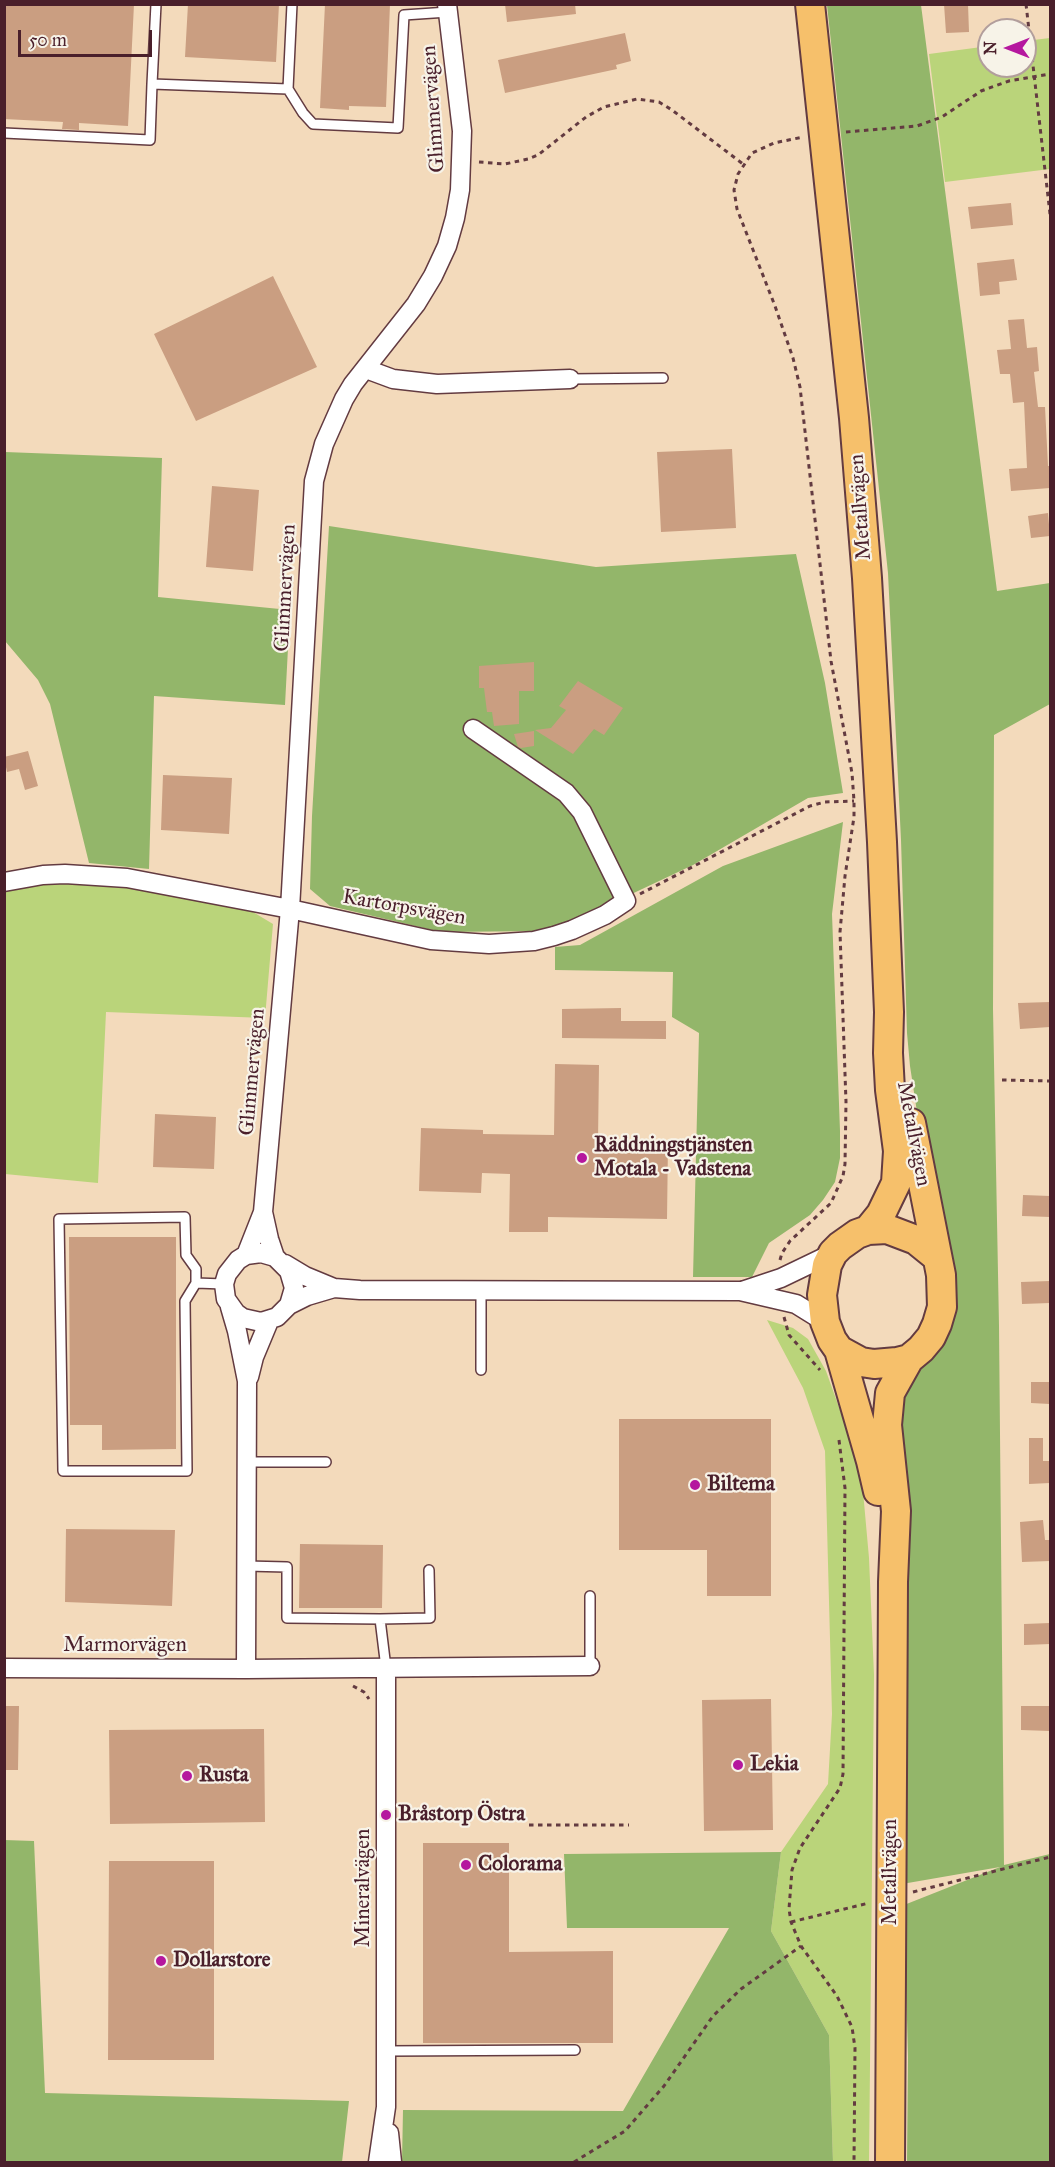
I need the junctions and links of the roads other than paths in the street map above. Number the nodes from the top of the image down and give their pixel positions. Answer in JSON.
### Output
{"nodes":[{"id":1,"x":156,"y":4,"type":"edge"},
{"id":2,"x":292,"y":4,"type":"edge"},
{"id":3,"x":404,"y":4,"type":"edge"},
{"id":4,"x":810,"y":4,"type":"edge"},
{"id":5,"x":448,"y":8,"type":"edge"},
{"id":6,"x":404,"y":15,"type":"junction"},
{"id":7,"x":152,"y":84,"type":"junction"},
{"id":8,"x":288,"y":89,"type":"junction"},
{"id":9,"x":4,"y":132,"type":"edge"},
{"id":10,"x":366,"y":369,"type":"junction"},
{"id":11,"x":663,"y":378,"type":"dead end"},
{"id":12,"x":570,"y":379,"type":"joint"},
{"id":13,"x":473,"y":729,"type":"dead end"},
{"id":14,"x":4,"y":882,"type":"edge"},
{"id":15,"x":290,"y":909,"type":"junction"},
{"id":16,"x":889,"y":1012,"type":"junction"},
{"id":17,"x":263,"y":1212,"type":"junction"},
{"id":18,"x":868,"y":1230,"type":"junction"},
{"id":19,"x":833,"y":1253,"type":"junction"},
{"id":20,"x":246,"y":1255,"type":"junction"},
{"id":21,"x":937,"y":1257,"type":"junction"},
{"id":22,"x":280,"y":1260,"type":"junction"},
{"id":23,"x":196,"y":1283,"type":"junction"},
{"id":24,"x":224,"y":1284,"type":"junction"},
{"id":25,"x":334,"y":1288,"type":"junction"},
{"id":26,"x":481,"y":1291,"type":"junction"},
{"id":27,"x":740,"y":1291,"type":"junction"},
{"id":28,"x":289,"y":1305,"type":"junction"},
{"id":29,"x":230,"y":1307,"type":"junction"},
{"id":30,"x":269,"y":1320,"type":"junction"},
{"id":31,"x":825,"y":1322,"type":"junction"},
{"id":32,"x":839,"y":1350,"type":"junction"},
{"id":33,"x":909,"y":1359,"type":"junction"},
{"id":34,"x":481,"y":1370,"type":"dead end"},
{"id":35,"x":248,"y":1381,"type":"junction"},
{"id":36,"x":247,"y":1462,"type":"junction"},
{"id":37,"x":326,"y":1462,"type":"dead end"},
{"id":38,"x":246,"y":1566,"type":"junction"},
{"id":39,"x":429,"y":1570,"type":"dead end"},
{"id":40,"x":893,"y":1582,"type":"junction"},
{"id":41,"x":590,"y":1596,"type":"dead end"},
{"id":42,"x":380,"y":1619,"type":"junction"},
{"id":43,"x":590,"y":1666,"type":"joint"},
{"id":44,"x":4,"y":1668,"type":"edge"},
{"id":45,"x":386,"y":1668,"type":"junction"},
{"id":46,"x":246,"y":1669,"type":"junction"},
{"id":47,"x":575,"y":2050,"type":"dead end"},
{"id":48,"x":386,"y":2051,"type":"junction"},
{"id":49,"x":386,"y":2108,"type":"junction"},
{"id":50,"x":378,"y":2163,"type":"edge"},
{"id":51,"x":392,"y":2163,"type":"edge"},
{"id":52,"x":890,"y":2163,"type":"edge"}],
"edges":[{"from":1,"to":7,"type":"lane"},
{"from":2,"to":8,"type":"lane"},
{"from":3,"to":6,"type":"lane"},
{"from":4,"to":16,"type":"main road","name":"Metallvägen"},
{"from":5,"to":6,"type":"lane"},
{"from":5,"to":10,"type":"street","name":"Glimmervägen"},
{"from":6,"to":8,"type":"lane"},
{"from":7,"to":8,"type":"lane"},
{"from":7,"to":9,"type":"lane"},
{"from":10,"to":12,"type":"street"},
{"from":10,"to":15,"type":"street","name":"Glimmervägen"},
{"from":11,"to":12,"type":"lane"},
{"from":13,"to":15,"type":"street","name":"Kartorpsvägen"},
{"from":14,"to":15,"type":"street","name":"Kartorpsvägen"},
{"from":15,"to":17,"type":"street","name":"Glimmervägen"},
{"from":16,"to":18,"type":"main road","name":"Metallvägen"},
{"from":16,"to":21,"type":"main road","name":"Metallvägen"},
{"from":17,"to":20,"type":"street","name":"Glimmervägen"},
{"from":17,"to":22,"type":"street","name":"Glimmervägen"},
{"from":18,"to":19,"type":"main road"},
{"from":18,"to":21,"type":"main road"},
{"from":19,"to":27,"type":"street"},
{"from":19,"to":31,"type":"main road"},
{"from":20,"to":22,"type":"street"},
{"from":20,"to":24,"type":"street","name":"Glimmervägen"},
{"from":21,"to":33,"type":"main road"},
{"from":22,"to":25,"type":"street"},
{"from":22,"to":28,"type":"street","name":"Glimmervägen"},
{"from":23,"to":23,"type":"lane"},
{"from":23,"to":24,"type":"lane"},
{"from":24,"to":29,"type":"street"},
{"from":25,"to":26,"type":"street"},
{"from":25,"to":28,"type":"street"},
{"from":26,"to":27,"type":"street"},
{"from":26,"to":34,"type":"lane"},
{"from":27,"to":31,"type":"street"},
{"from":28,"to":30,"type":"street"},
{"from":29,"to":30,"type":"street"},
{"from":29,"to":35,"type":"street"},
{"from":30,"to":35,"type":"street"},
{"from":31,"to":32,"type":"main road"},
{"from":32,"to":33,"type":"main road"},
{"from":32,"to":40,"type":"main road","name":"Metallvägen"},
{"from":33,"to":40,"type":"main road","name":"Metallvägen"},
{"from":35,"to":36,"type":"street"},
{"from":36,"to":37,"type":"lane"},
{"from":36,"to":38,"type":"street"},
{"from":38,"to":42,"type":"lane"},
{"from":38,"to":46,"type":"street"},
{"from":39,"to":42,"type":"lane"},
{"from":40,"to":52,"type":"main road","name":"Metallvägen"},
{"from":41,"to":43,"type":"lane"},
{"from":42,"to":45,"type":"lane"},
{"from":43,"to":45,"type":"street"},
{"from":44,"to":46,"type":"street","name":"Marmorvägen"},
{"from":45,"to":46,"type":"street"},
{"from":45,"to":48,"type":"street","name":"Mineralvägen"},
{"from":47,"to":48,"type":"lane"},
{"from":48,"to":49,"type":"street","name":"Mineralvägen"},
{"from":49,"to":50,"type":"street","name":"Mineralvägen"},
{"from":49,"to":51,"type":"street","name":"Mineralvägen"}]}
